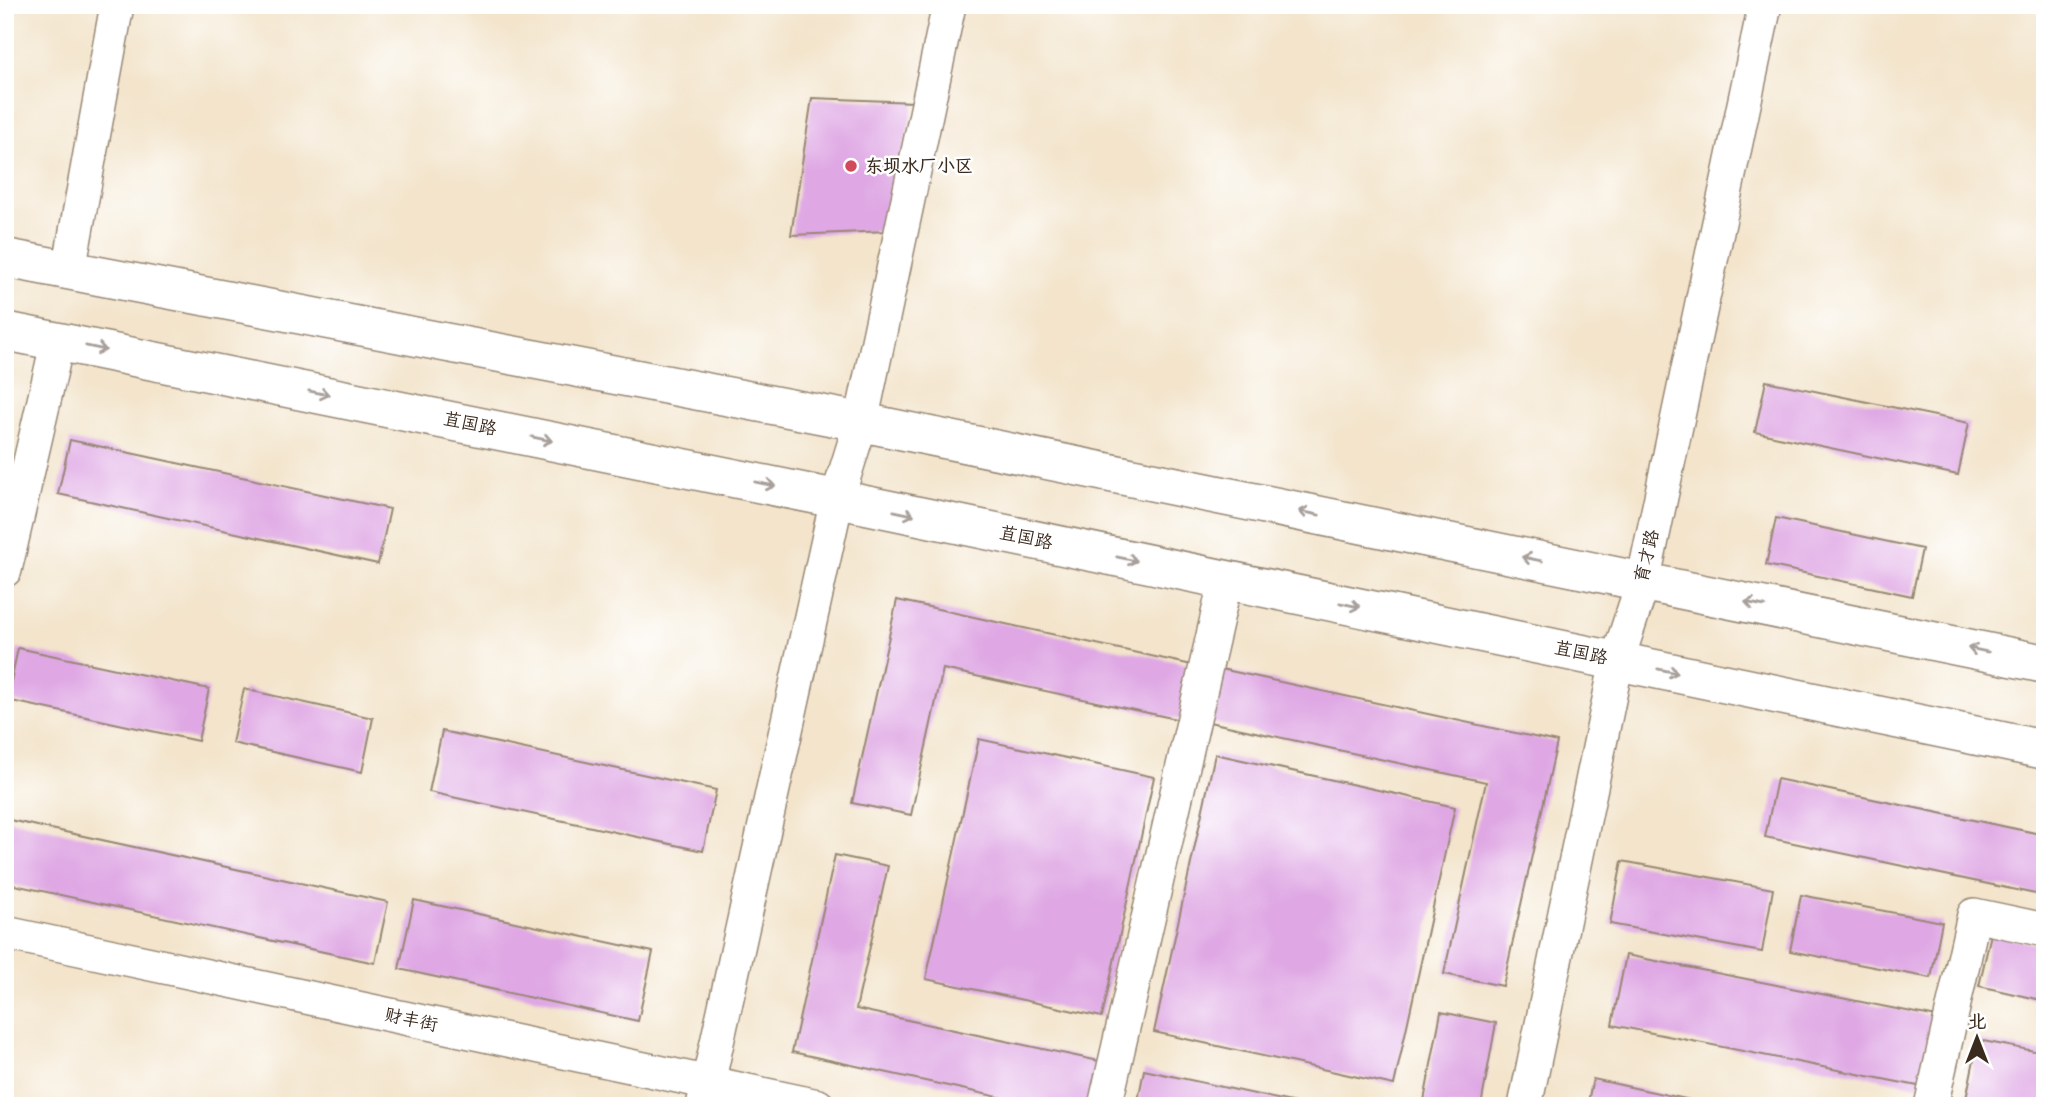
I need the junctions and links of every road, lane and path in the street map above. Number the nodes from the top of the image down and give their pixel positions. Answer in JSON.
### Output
{"nodes":[{"id":1,"x":117,"y":5,"type":"edge"},
{"id":2,"x":949,"y":5,"type":"edge"},
{"id":3,"x":1765,"y":5,"type":"edge"},
{"id":4,"x":5,"y":258,"type":"edge"},
{"id":5,"x":69,"y":270,"type":"junction"},
{"id":6,"x":5,"y":331,"type":"edge"},
{"id":7,"x":58,"y":340,"type":"junction"},
{"id":8,"x":861,"y":422,"type":"junction"},
{"id":9,"x":837,"y":499,"type":"junction"},
{"id":10,"x":5,"y":570,"type":"edge"},
{"id":11,"x":1226,"y":579,"type":"junction"},
{"id":12,"x":1643,"y":582,"type":"junction"},
{"id":13,"x":1617,"y":661,"type":"junction"},
{"id":14,"x":2045,"y":664,"type":"edge"},
{"id":15,"x":2045,"y":750,"type":"edge"},
{"id":16,"x":2045,"y":930,"type":"edge"},
{"id":17,"x":5,"y":933,"type":"edge"},
{"id":18,"x":705,"y":1095,"type":"edge"},
{"id":19,"x":818,"y":1106,"type":"edge"},
{"id":20,"x":1105,"y":1106,"type":"edge"},
{"id":21,"x":1525,"y":1106,"type":"edge"},
{"id":22,"x":1931,"y":1106,"type":"edge"}],
"edges":[{"from":1,"to":5,"type":"street"},
{"from":2,"to":8,"type":"street"},
{"from":3,"to":12,"type":"street","name":"育才路"},
{"from":4,"to":5,"type":"main road"},
{"from":5,"to":8,"type":"main road"},
{"from":6,"to":7,"type":"main road","name":"苴国路"},
{"from":7,"to":9,"type":"main road","name":"苴国路","one_way":true},
{"from":7,"to":10,"type":"street"},
{"from":8,"to":9,"type":"street"},
{"from":12,"to":8,"type":"main road","one_way":true},
{"from":9,"to":11,"type":"main road","name":"苴国路","one_way":true},
{"from":9,"to":18,"type":"street"},
{"from":11,"to":13,"type":"main road","name":"苴国路","one_way":true},
{"from":11,"to":20,"type":"street"},
{"from":12,"to":13,"type":"street","name":"育才路"},
{"from":14,"to":12,"type":"main road","one_way":true},
{"from":13,"to":15,"type":"main road","name":"苴国路","one_way":true},
{"from":13,"to":21,"type":"street","name":"育才路"},
{"from":16,"to":22,"type":"street"},
{"from":17,"to":18,"type":"street","name":"财丰街"},
{"from":18,"to":19,"type":"street","name":"财丰街"}]}
